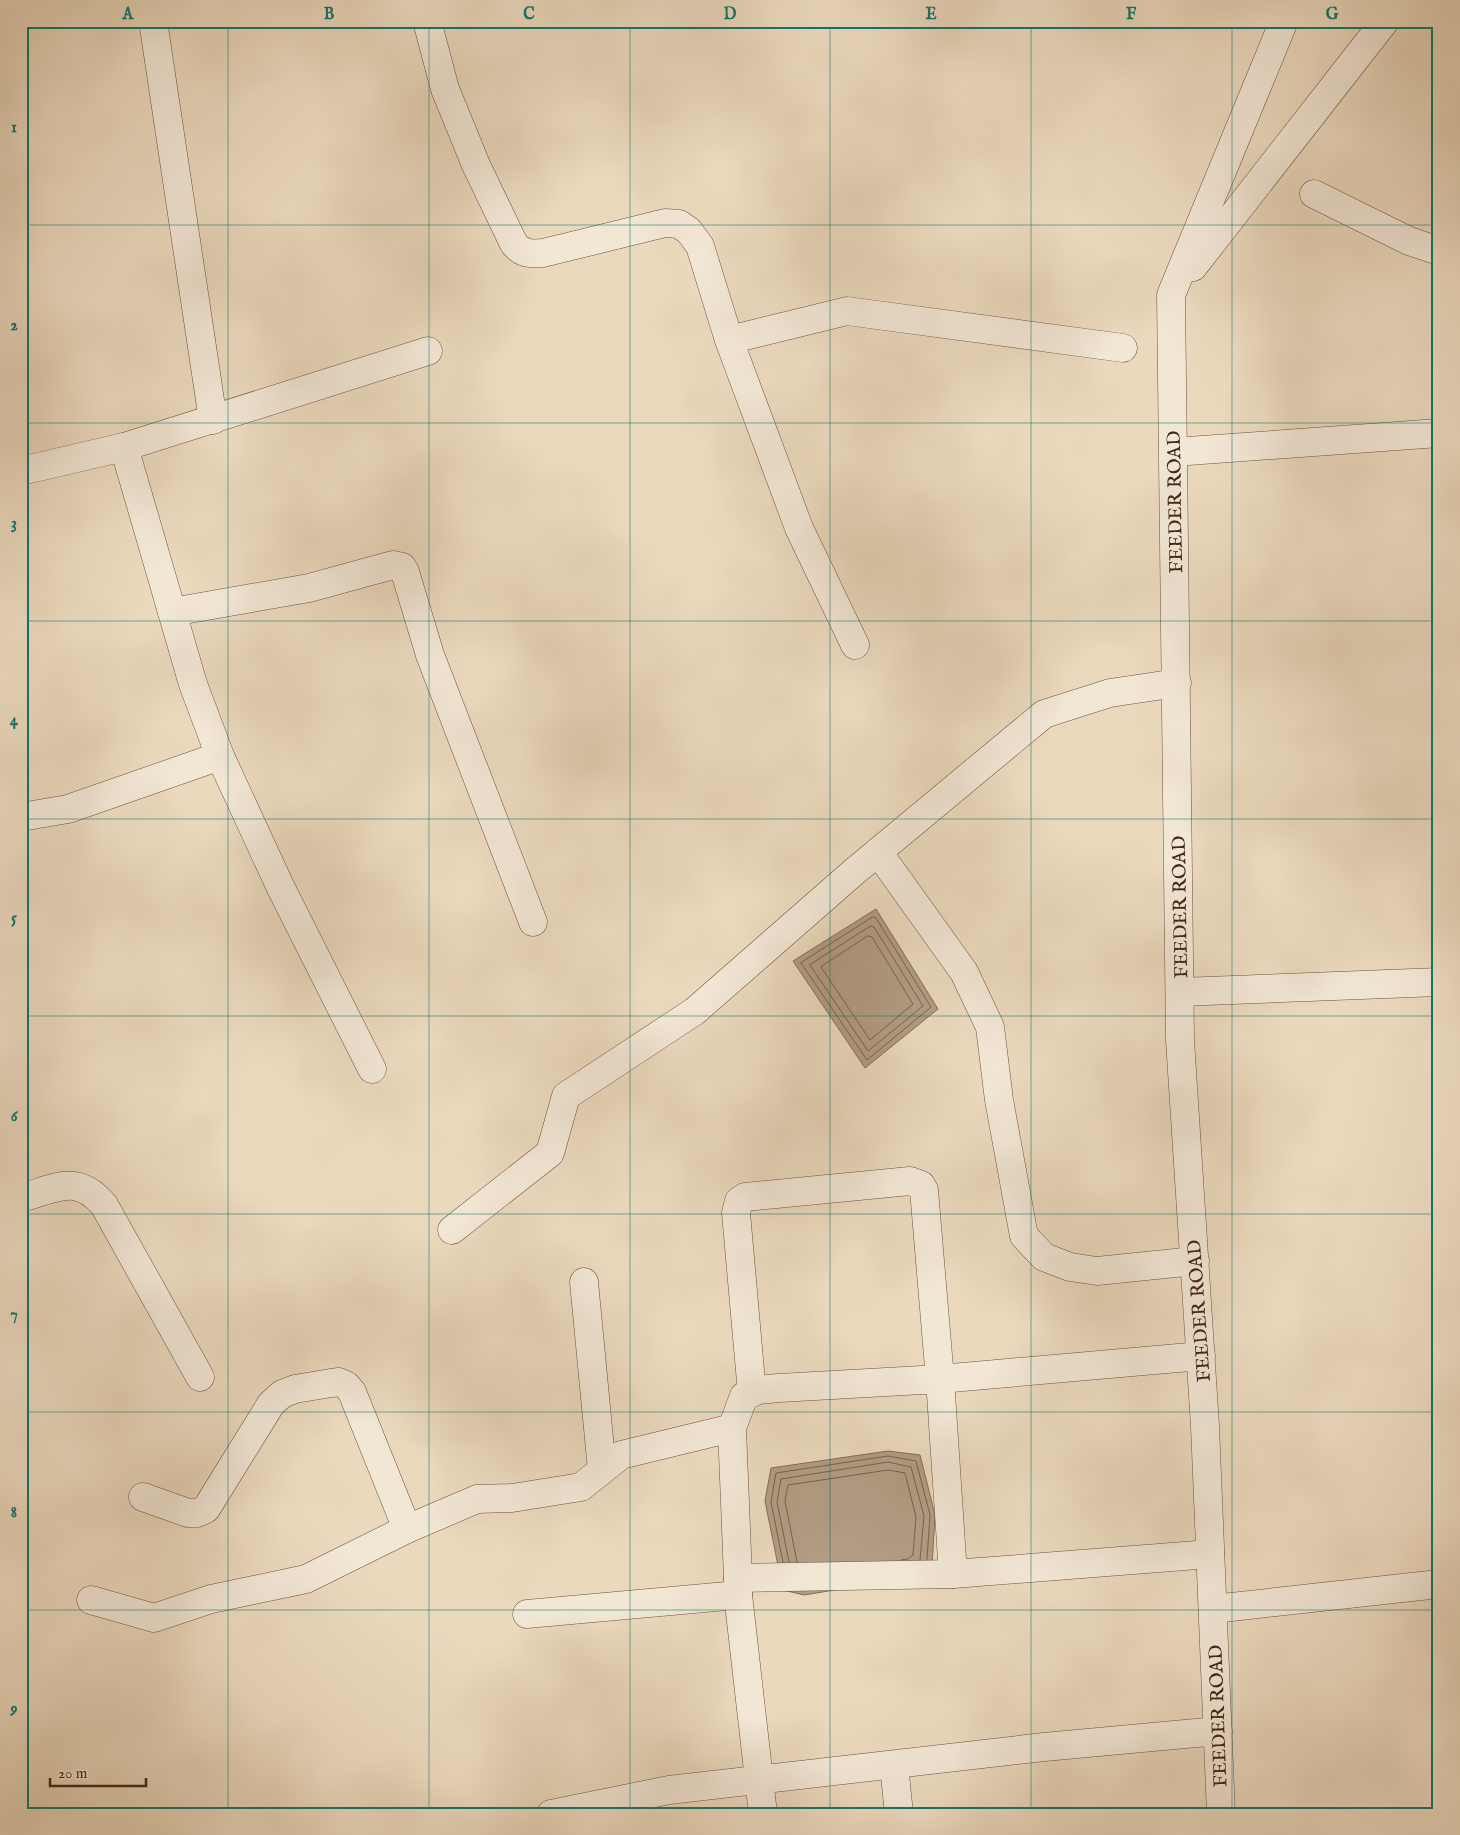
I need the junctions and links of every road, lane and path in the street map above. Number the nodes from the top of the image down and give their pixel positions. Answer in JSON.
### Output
{"nodes":[{"id":1,"x":154,"y":21,"type":"edge"},
{"id":2,"x":428,"y":21,"type":"edge"},
{"id":3,"x":1284,"y":21,"type":"edge"},
{"id":4,"x":1385,"y":21,"type":"edge"},
{"id":5,"x":1314,"y":194,"type":"dead end"},
{"id":6,"x":1439,"y":251,"type":"edge"},
{"id":7,"x":1172,"y":295,"type":"junction"},
{"id":8,"x":729,"y":340,"type":"junction"},
{"id":9,"x":1123,"y":348,"type":"dead end"},
{"id":10,"x":428,"y":351,"type":"dead end"},
{"id":11,"x":213,"y":420,"type":"junction"},
{"id":12,"x":1439,"y":432,"type":"edge"},
{"id":13,"x":124,"y":447,"type":"junction"},
{"id":14,"x":1174,"y":452,"type":"junction"},
{"id":15,"x":21,"y":471,"type":"edge"},
{"id":16,"x":172,"y":612,"type":"junction"},
{"id":17,"x":855,"y":645,"type":"dead end"},
{"id":18,"x":1177,"y":684,"type":"junction"},
{"id":19,"x":220,"y":756,"type":"junction"},
{"id":20,"x":21,"y":817,"type":"edge"},
{"id":21,"x":878,"y":852,"type":"junction"},
{"id":22,"x":533,"y":922,"type":"dead end"},
{"id":23,"x":1439,"y":982,"type":"edge"},
{"id":24,"x":1180,"y":992,"type":"junction"},
{"id":25,"x":372,"y":1069,"type":"dead end"},
{"id":26,"x":21,"y":1198,"type":"edge"},
{"id":27,"x":452,"y":1230,"type":"dead end"},
{"id":28,"x":1195,"y":1262,"type":"junction"},
{"id":29,"x":584,"y":1282,"type":"dead end"},
{"id":30,"x":1201,"y":1356,"type":"junction"},
{"id":31,"x":200,"y":1377,"type":"dead end"},
{"id":32,"x":940,"y":1379,"type":"junction"},
{"id":33,"x":752,"y":1392,"type":"junction"},
{"id":34,"x":732,"y":1428,"type":"junction"},
{"id":35,"x":602,"y":1470,"type":"junction"},
{"id":36,"x":143,"y":1497,"type":"dead end"},
{"id":37,"x":407,"y":1529,"type":"junction"},
{"id":38,"x":1210,"y":1554,"type":"junction"},
{"id":39,"x":952,"y":1574,"type":"junction"},
{"id":40,"x":1439,"y":1584,"type":"edge"},
{"id":41,"x":738,"y":1586,"type":"junction"},
{"id":42,"x":90,"y":1600,"type":"dead end"},
{"id":43,"x":1212,"y":1609,"type":"junction"},
{"id":44,"x":527,"y":1614,"type":"dead end"},
{"id":45,"x":1218,"y":1731,"type":"junction"},
{"id":46,"x":894,"y":1765,"type":"junction"},
{"id":47,"x":759,"y":1780,"type":"junction"},
{"id":48,"x":551,"y":1814,"type":"edge"},
{"id":49,"x":763,"y":1814,"type":"edge"},
{"id":50,"x":900,"y":1814,"type":"edge"},
{"id":51,"x":1221,"y":1814,"type":"edge"}],
"edges":[{"from":1,"to":11,"type":"street"},
{"from":2,"to":8,"type":"street"},
{"from":3,"to":7,"type":"street","name":"FEEDER ROAD"},
{"from":4,"to":7,"type":"street"},
{"from":5,"to":6,"type":"street"},
{"from":7,"to":14,"type":"street","name":"FEEDER ROAD"},
{"from":8,"to":9,"type":"street"},
{"from":8,"to":17,"type":"street"},
{"from":10,"to":11,"type":"street"},
{"from":11,"to":13,"type":"street"},
{"from":12,"to":14,"type":"street"},
{"from":13,"to":15,"type":"street"},
{"from":13,"to":16,"type":"street"},
{"from":14,"to":18,"type":"street","name":"FEEDER ROAD"},
{"from":16,"to":19,"type":"street"},
{"from":16,"to":22,"type":"street"},
{"from":18,"to":21,"type":"street"},
{"from":18,"to":24,"type":"street","name":"FEEDER ROAD"},
{"from":19,"to":20,"type":"street"},
{"from":19,"to":25,"type":"street"},
{"from":21,"to":27,"type":"street"},
{"from":21,"to":28,"type":"street"},
{"from":23,"to":24,"type":"street"},
{"from":24,"to":28,"type":"street","name":"FEEDER ROAD"},
{"from":26,"to":31,"type":"street"},
{"from":28,"to":30,"type":"street","name":"FEEDER ROAD"},
{"from":29,"to":35,"type":"street"},
{"from":30,"to":32,"type":"street"},
{"from":30,"to":38,"type":"street","name":"FEEDER ROAD"},
{"from":32,"to":33,"type":"street"},
{"from":32,"to":33,"type":"street"},
{"from":32,"to":39,"type":"street"},
{"from":33,"to":34,"type":"street"},
{"from":34,"to":35,"type":"street"},
{"from":34,"to":41,"type":"street"},
{"from":35,"to":37,"type":"street"},
{"from":36,"to":37,"type":"street"},
{"from":37,"to":42,"type":"street"},
{"from":38,"to":39,"type":"street"},
{"from":38,"to":43,"type":"street","name":"FEEDER ROAD"},
{"from":39,"to":41,"type":"street"},
{"from":40,"to":43,"type":"street"},
{"from":41,"to":44,"type":"street"},
{"from":41,"to":47,"type":"street"},
{"from":43,"to":45,"type":"street","name":"FEEDER ROAD"},
{"from":45,"to":46,"type":"street"},
{"from":45,"to":51,"type":"street","name":"FEEDER ROAD"},
{"from":46,"to":47,"type":"street"},
{"from":46,"to":50,"type":"street"},
{"from":47,"to":48,"type":"street"},
{"from":47,"to":49,"type":"street"}]}
